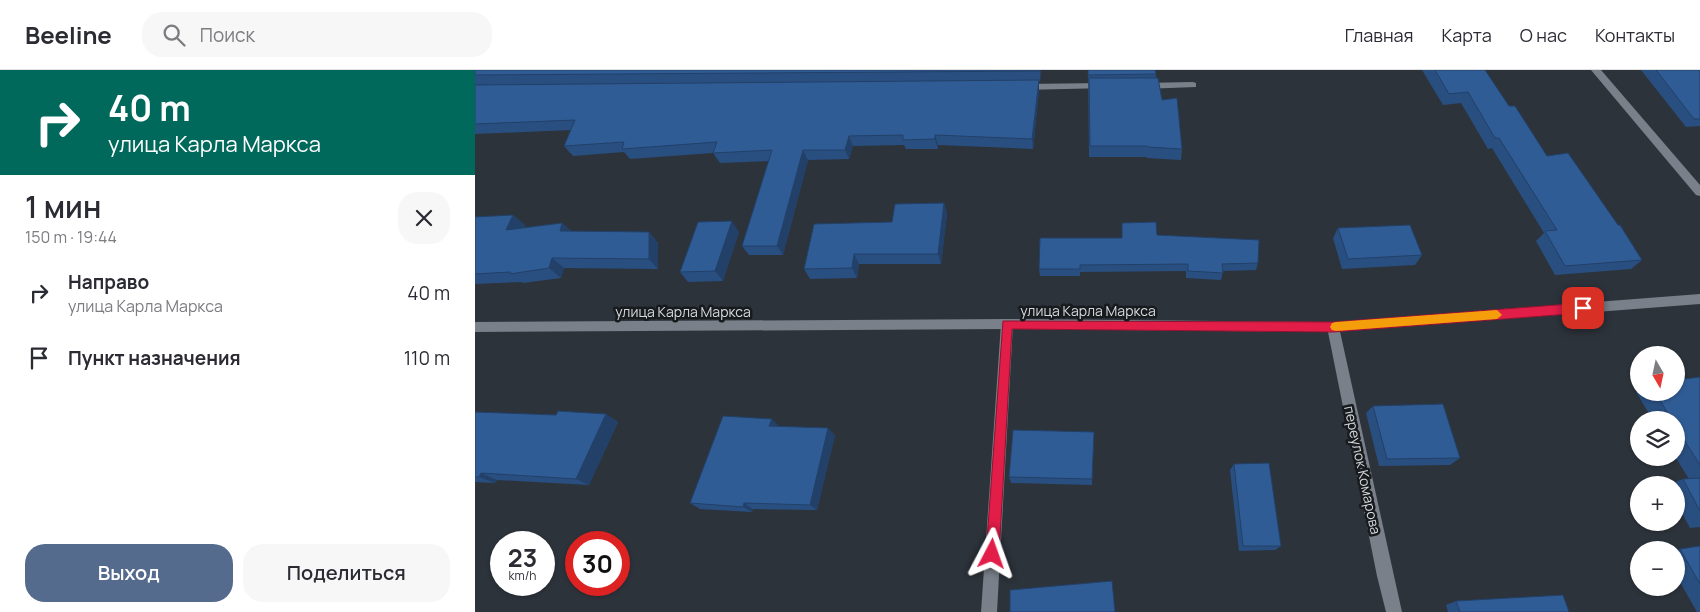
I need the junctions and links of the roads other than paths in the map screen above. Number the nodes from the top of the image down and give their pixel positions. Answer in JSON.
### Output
{"nodes":[{"id":1,"x":1596,"y":70,"type":"edge"},
{"id":2,"x":1193,"y":85,"type":"dead end"},
{"id":3,"x":1114,"y":86,"type":"edge"},
{"id":4,"x":1133,"y":86,"type":"edge"},
{"id":5,"x":1014,"y":87,"type":"edge"},
{"id":6,"x":1700,"y":192,"type":"edge"},
{"id":7,"x":1700,"y":299,"type":"edge"},
{"id":8,"x":1007,"y":324,"type":"junction"},
{"id":9,"x":475,"y":326,"type":"edge"},
{"id":10,"x":1333,"y":327,"type":"junction"},
{"id":11,"x":989,"y":612,"type":"edge"},
{"id":12,"x":1394,"y":612,"type":"edge"}],
"edges":[{"from":1,"to":6,"type":"street"},
{"from":2,"to":4,"type":"street"},
{"from":3,"to":5,"type":"street"},
{"from":7,"to":10,"type":"street","name":"улица Карла Маркса"},
{"from":8,"to":9,"type":"street","name":"улица Карла Маркса"},
{"from":8,"to":10,"type":"street","name":"улица Карла Маркса"},
{"from":8,"to":11,"type":"street"},
{"from":10,"to":12,"type":"street","name":"переулок Комарова"}]}
